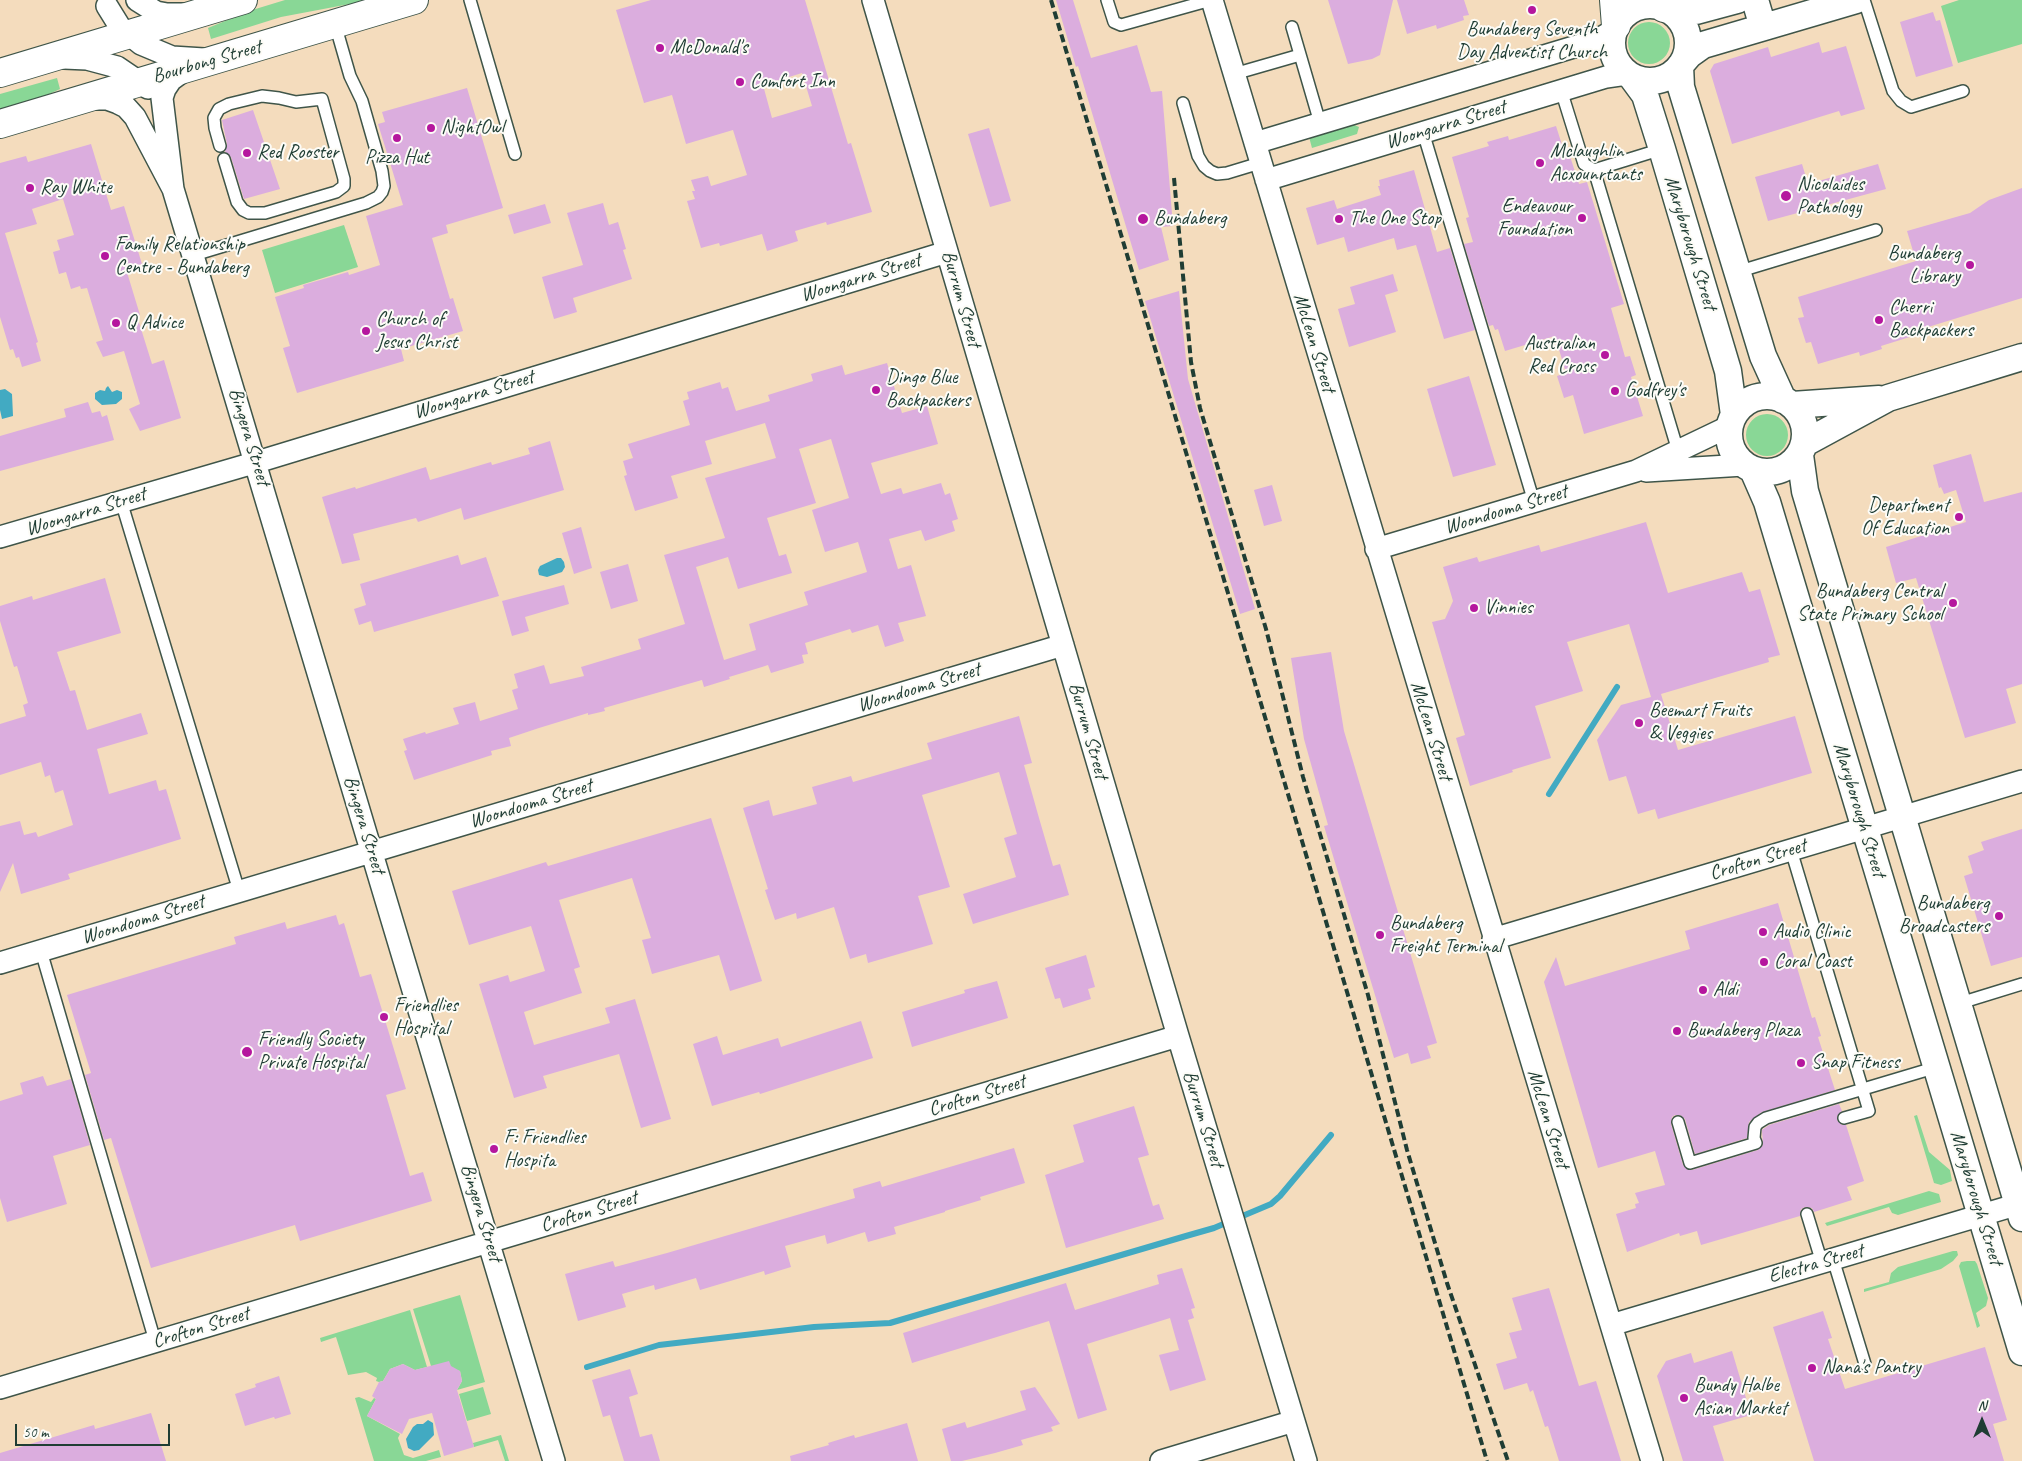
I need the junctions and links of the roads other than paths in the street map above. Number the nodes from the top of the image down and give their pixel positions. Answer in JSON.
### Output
{"nodes":[{"id":1,"x":138,"y":0,"type":"edge"},
{"id":2,"x":243,"y":0,"type":"edge"},
{"id":3,"x":414,"y":0,"type":"edge"},
{"id":4,"x":470,"y":0,"type":"edge"},
{"id":5,"x":872,"y":0,"type":"edge"},
{"id":6,"x":1107,"y":0,"type":"edge"},
{"id":7,"x":1212,"y":0,"type":"edge"},
{"id":8,"x":1737,"y":0,"type":"edge"},
{"id":9,"x":1754,"y":0,"type":"edge"},
{"id":10,"x":1856,"y":0,"type":"edge"},
{"id":11,"x":1864,"y":0,"type":"edge"},
{"id":12,"x":106,"y":3,"type":"edge"},
{"id":13,"x":1663,"y":6,"type":"edge"},
{"id":14,"x":198,"y":13,"type":"junction"},
{"id":15,"x":1615,"y":19,"type":"edge"},
{"id":16,"x":335,"y":24,"type":"junction"},
{"id":17,"x":1292,"y":27,"type":"dead end"},
{"id":18,"x":1763,"y":27,"type":"junction"},
{"id":19,"x":128,"y":34,"type":"junction"},
{"id":20,"x":72,"y":52,"type":"junction"},
{"id":21,"x":1300,"y":54,"type":"junction"},
{"id":22,"x":227,"y":56,"type":"junction"},
{"id":23,"x":38,"y":61,"type":"junction"},
{"id":24,"x":1681,"y":64,"type":"junction"},
{"id":25,"x":193,"y":66,"type":"junction"},
{"id":26,"x":0,"y":73,"type":"edge"},
{"id":27,"x":1234,"y":74,"type":"junction"},
{"id":28,"x":1629,"y":75,"type":"junction"},
{"id":29,"x":140,"y":81,"type":"junction"},
{"id":30,"x":1561,"y":90,"type":"junction"},
{"id":31,"x":1963,"y":91,"type":"dead end"},
{"id":32,"x":79,"y":100,"type":"junction"},
{"id":33,"x":1183,"y":103,"type":"dead end"},
{"id":34,"x":162,"y":108,"type":"junction"},
{"id":35,"x":1320,"y":123,"type":"junction"},
{"id":36,"x":0,"y":124,"type":"edge"},
{"id":37,"x":1423,"y":132,"type":"junction"},
{"id":38,"x":1254,"y":143,"type":"junction"},
{"id":39,"x":220,"y":146,"type":"dead end"},
{"id":40,"x":1662,"y":150,"type":"junction"},
{"id":41,"x":516,"y":154,"type":"dead end"},
{"id":42,"x":224,"y":159,"type":"dead end"},
{"id":43,"x":1594,"y":170,"type":"junction"},
{"id":44,"x":1263,"y":172,"type":"junction"},
{"id":45,"x":174,"y":189,"type":"junction"},
{"id":46,"x":1876,"y":230,"type":"dead end"},
{"id":47,"x":947,"y":252,"type":"junction"},
{"id":48,"x":194,"y":255,"type":"junction"},
{"id":49,"x":1738,"y":272,"type":"junction"},
{"id":50,"x":2022,"y":357,"type":"edge"},
{"id":51,"x":1888,"y":398,"type":"junction"},
{"id":52,"x":1788,"y":402,"type":"junction"},
{"id":53,"x":1732,"y":421,"type":"junction"},
{"id":54,"x":1803,"y":449,"type":"junction"},
{"id":55,"x":1678,"y":451,"type":"junction"},
{"id":56,"x":257,"y":462,"type":"junction"},
{"id":57,"x":1748,"y":468,"type":"junction"},
{"id":58,"x":1636,"y":472,"type":"junction"},
{"id":59,"x":121,"y":501,"type":"junction"},
{"id":60,"x":1534,"y":502,"type":"junction"},
{"id":61,"x":0,"y":537,"type":"edge"},
{"id":62,"x":1376,"y":549,"type":"junction"},
{"id":63,"x":1063,"y":645,"type":"junction"},
{"id":64,"x":2022,"y":781,"type":"edge"},
{"id":65,"x":1902,"y":816,"type":"junction"},
{"id":66,"x":1864,"y":828,"type":"junction"},
{"id":67,"x":1792,"y":850,"type":"junction"},
{"id":68,"x":372,"y":852,"type":"junction"},
{"id":69,"x":239,"y":892,"type":"junction"},
{"id":70,"x":1493,"y":939,"type":"junction"},
{"id":71,"x":41,"y":951,"type":"junction"},
{"id":72,"x":0,"y":963,"type":"edge"},
{"id":73,"x":2022,"y":984,"type":"edge"},
{"id":74,"x":1957,"y":1004,"type":"junction"},
{"id":75,"x":1178,"y":1036,"type":"junction"},
{"id":76,"x":1937,"y":1066,"type":"junction"},
{"id":77,"x":1862,"y":1088,"type":"junction"},
{"id":78,"x":1844,"y":1118,"type":"dead end"},
{"id":79,"x":1678,"y":1122,"type":"dead end"},
{"id":80,"x":2021,"y":1208,"type":"edge"},
{"id":81,"x":1806,"y":1214,"type":"dead end"},
{"id":82,"x":1980,"y":1216,"type":"junction"},
{"id":83,"x":490,"y":1242,"type":"junction"},
{"id":84,"x":1827,"y":1261,"type":"junction"},
{"id":85,"x":1611,"y":1325,"type":"junction"},
{"id":86,"x":155,"y":1341,"type":"junction"},
{"id":87,"x":2022,"y":1352,"type":"edge"},
{"id":88,"x":1865,"y":1364,"type":"dead end"},
{"id":89,"x":0,"y":1388,"type":"edge"},
{"id":90,"x":1294,"y":1421,"type":"junction"},
{"id":91,"x":554,"y":1461,"type":"edge"},
{"id":92,"x":1161,"y":1461,"type":"edge"},
{"id":93,"x":1306,"y":1461,"type":"edge"},
{"id":94,"x":1652,"y":1461,"type":"edge"}],
"edges":[{"from":1,"to":14,"type":"street"},
{"from":2,"to":14,"type":"main road"},
{"from":3,"to":16,"type":"main road","name":"Bourbong Street"},
{"from":4,"to":41,"type":"lane"},
{"from":5,"to":47,"type":"street","name":"Burrum Street"},
{"from":6,"to":7,"type":"lane"},
{"from":7,"to":27,"type":"street","name":"McLean Street"},
{"from":8,"to":13,"type":"street"},
{"from":9,"to":18,"type":"street"},
{"from":10,"to":18,"type":"street"},
{"from":11,"to":31,"type":"lane"},
{"from":12,"to":19,"type":"street"},
{"from":12,"to":20,"type":"street"},
{"from":13,"to":15,"type":"street"},
{"from":13,"to":24,"type":"street"},
{"from":14,"to":19,"type":"main road"},
{"from":15,"to":28,"type":"street"},
{"from":15,"to":35,"type":"street","name":"Woongarra Street"},
{"from":16,"to":22,"type":"main road","name":"Bourbong Street"},
{"from":16,"to":48,"type":"lane"},
{"from":17,"to":21,"type":"lane"},
{"from":18,"to":24,"type":"street"},
{"from":19,"to":20,"type":"main road"},
{"from":19,"to":22,"type":"street"},
{"from":20,"to":23,"type":"main road"},
{"from":21,"to":27,"type":"lane"},
{"from":21,"to":35,"type":"lane"},
{"from":22,"to":25,"type":"main road","name":"Bourbong Street"},
{"from":23,"to":26,"type":"main road"},
{"from":23,"to":29,"type":"street"},
{"from":24,"to":28,"type":"street"},
{"from":24,"to":49,"type":"street","name":"Maryborough Street"},
{"from":25,"to":29,"type":"main road","name":"Bourbong Street"},
{"from":25,"to":34,"type":"street","name":"Bingera Street"},
{"from":27,"to":38,"type":"street","name":"McLean Street"},
{"from":28,"to":30,"type":"street","name":"Woongarra Street"},
{"from":28,"to":40,"type":"street","name":"Maryborough Street"},
{"from":29,"to":32,"type":"main road","name":"Bourbong Street"},
{"from":29,"to":34,"type":"street"},
{"from":30,"to":37,"type":"street","name":"Woongarra Street"},
{"from":30,"to":43,"type":"lane"},
{"from":32,"to":36,"type":"main road","name":"Bourbong Street"},
{"from":32,"to":45,"type":"street","name":"Bingera Street"},
{"from":33,"to":44,"type":"lane"},
{"from":34,"to":45,"type":"street","name":"Bingera Street"},
{"from":35,"to":38,"type":"street","name":"Woongarra Street"},
{"from":37,"to":44,"type":"street","name":"Woongarra Street"},
{"from":37,"to":60,"type":"lane"},
{"from":38,"to":44,"type":"street","name":"McLean Street"},
{"from":39,"to":42,"type":"lane"},
{"from":40,"to":43,"type":"lane"},
{"from":40,"to":53,"type":"street","name":"Maryborough Street"},
{"from":43,"to":55,"type":"lane"},
{"from":44,"to":62,"type":"street","name":"McLean Street"},
{"from":45,"to":48,"type":"street","name":"Bingera Street"},
{"from":46,"to":49,"type":"lane"},
{"from":47,"to":56,"type":"street","name":"Woongarra Street"},
{"from":47,"to":63,"type":"street","name":"Burrum Street"},
{"from":48,"to":56,"type":"street","name":"Bingera Street"},
{"from":49,"to":52,"type":"street","name":"Maryborough Street"},
{"from":50,"to":51,"type":"street"},
{"from":51,"to":52,"type":"street"},
{"from":51,"to":54,"type":"street"},
{"from":52,"to":53,"type":"street"},
{"from":52,"to":54,"type":"street"},
{"from":53,"to":55,"type":"street","name":"Woondooma Street"},
{"from":53,"to":57,"type":"street"},
{"from":54,"to":57,"type":"street"},
{"from":54,"to":65,"type":"street","name":"Maryborough Street"},
{"from":55,"to":58,"type":"street","name":"Woondooma Street"},
{"from":56,"to":59,"type":"street","name":"Woongarra Street"},
{"from":56,"to":68,"type":"street","name":"Bingera Street"},
{"from":57,"to":58,"type":"street","name":"Woondooma Street"},
{"from":57,"to":66,"type":"street","name":"Maryborough Street"},
{"from":58,"to":60,"type":"street","name":"Woondooma Street"},
{"from":59,"to":61,"type":"street","name":"Woongarra Street"},
{"from":59,"to":69,"type":"lane"},
{"from":60,"to":62,"type":"street","name":"Woondooma Street"},
{"from":62,"to":70,"type":"street","name":"McLean Street"},
{"from":63,"to":68,"type":"street","name":"Woondooma Street"},
{"from":63,"to":75,"type":"street","name":"Burrum Street"},
{"from":64,"to":65,"type":"street","name":"Crofton Street"},
{"from":65,"to":66,"type":"street","name":"Crofton Street"},
{"from":65,"to":74,"type":"street","name":"Maryborough Street"},
{"from":66,"to":67,"type":"street","name":"Crofton Street"},
{"from":66,"to":76,"type":"street","name":"Maryborough Street"},
{"from":67,"to":70,"type":"street","name":"Crofton Street"},
{"from":67,"to":77,"type":"lane"},
{"from":68,"to":69,"type":"street","name":"Woondooma Street"},
{"from":68,"to":83,"type":"street","name":"Bingera Street"},
{"from":69,"to":71,"type":"street","name":"Woondooma Street"},
{"from":70,"to":85,"type":"street","name":"McLean Street"},
{"from":71,"to":72,"type":"street","name":"Woondooma Street"},
{"from":71,"to":86,"type":"lane"},
{"from":73,"to":74,"type":"lane"},
{"from":74,"to":80,"type":"street","name":"Maryborough Street"},
{"from":75,"to":83,"type":"street","name":"Crofton Street"},
{"from":75,"to":90,"type":"street","name":"Burrum Street"},
{"from":76,"to":77,"type":"lane"},
{"from":76,"to":82,"type":"street","name":"Maryborough Street"},
{"from":77,"to":78,"type":"lane"},
{"from":77,"to":79,"type":"lane"},
{"from":80,"to":82,"type":"street","name":"Electra Street"},
{"from":81,"to":84,"type":"lane"},
{"from":82,"to":84,"type":"street","name":"Electra Street"},
{"from":82,"to":87,"type":"street","name":"Maryborough Street"},
{"from":83,"to":86,"type":"street","name":"Crofton Street"},
{"from":83,"to":91,"type":"street","name":"Bingera Street"},
{"from":84,"to":85,"type":"street","name":"Electra Street"},
{"from":84,"to":88,"type":"lane"},
{"from":85,"to":94,"type":"street","name":"McLean Street"},
{"from":86,"to":89,"type":"street","name":"Crofton Street"},
{"from":90,"to":92,"type":"street"},
{"from":90,"to":93,"type":"street","name":"Burrum Street"}]}
